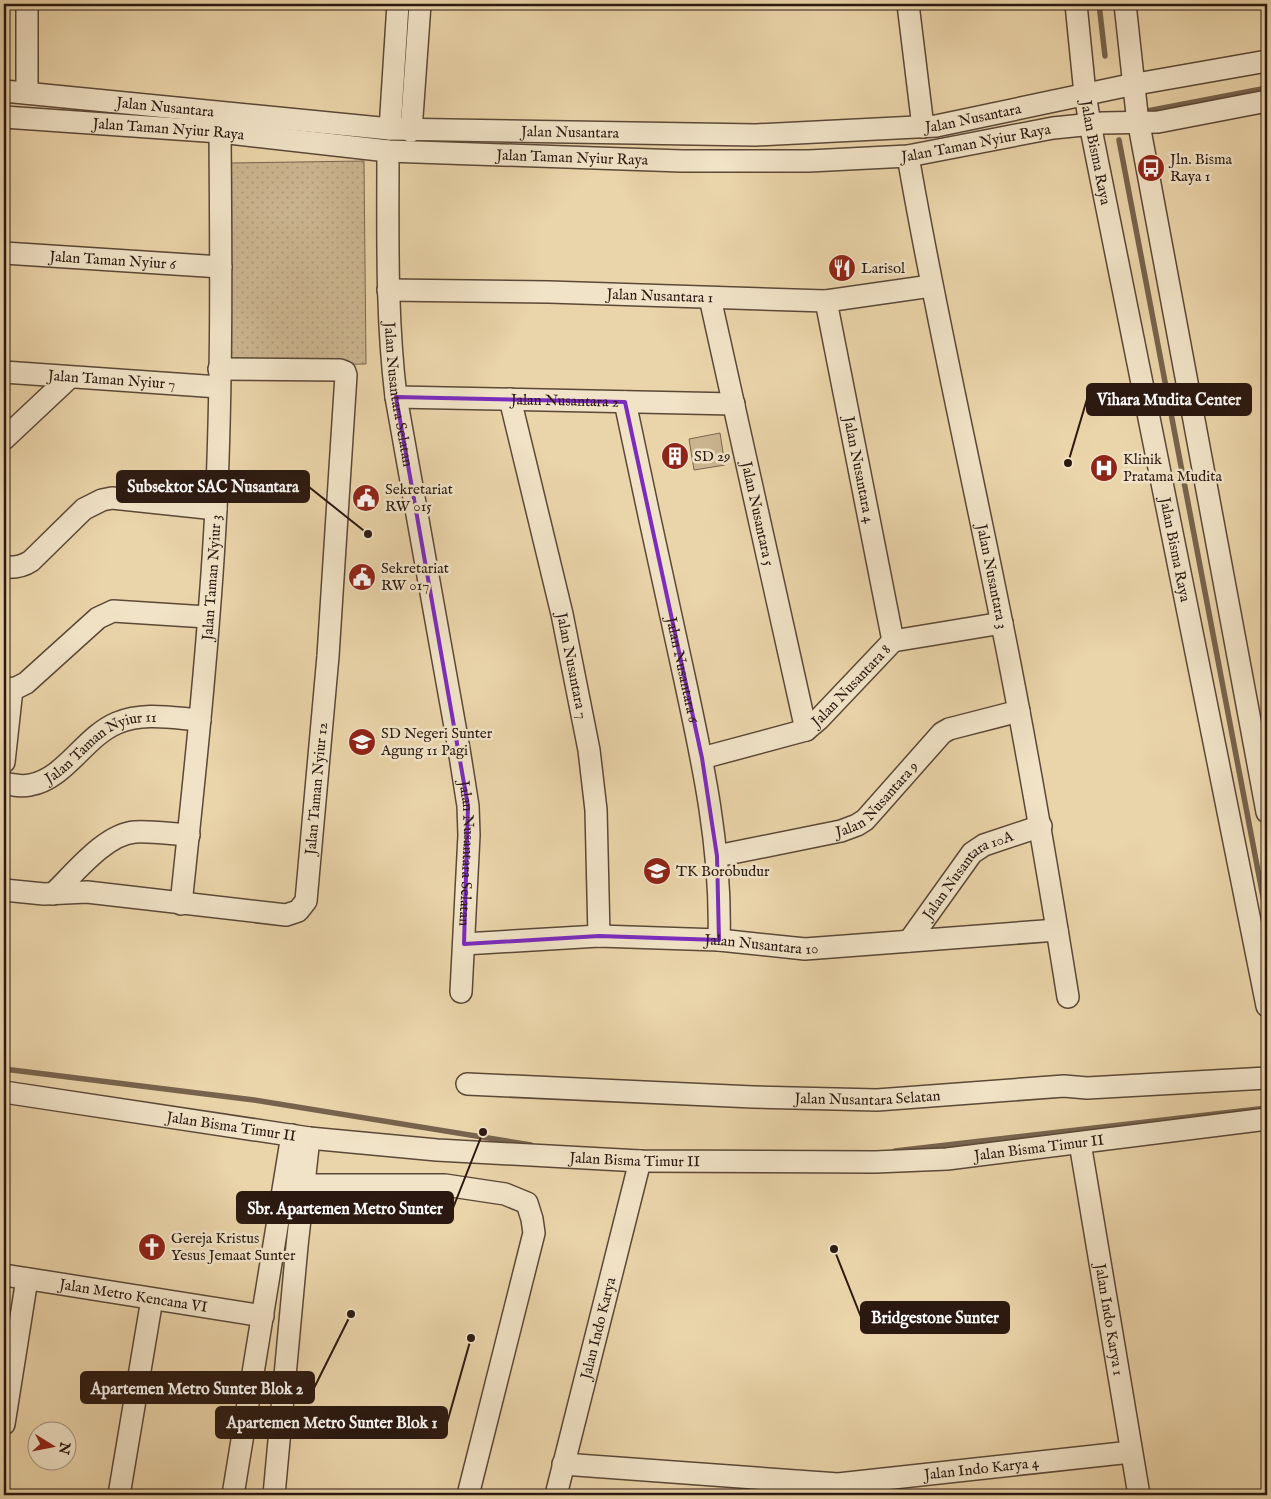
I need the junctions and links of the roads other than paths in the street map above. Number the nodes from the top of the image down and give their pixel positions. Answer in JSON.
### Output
{"nodes":[{"id":1,"x":27,"y":4,"type":"edge"},
{"id":2,"x":398,"y":4,"type":"edge"},
{"id":3,"x":420,"y":4,"type":"edge"},
{"id":4,"x":908,"y":4,"type":"edge"},
{"id":5,"x":1076,"y":4,"type":"edge"},
{"id":6,"x":1124,"y":4,"type":"edge"},
{"id":7,"x":1267,"y":61,"type":"edge"},
{"id":8,"x":4,"y":91,"type":"edge"},
{"id":9,"x":27,"y":93,"type":"junction"},
{"id":10,"x":1267,"y":101,"type":"edge"},
{"id":11,"x":1136,"y":104,"type":"junction"},
{"id":12,"x":1088,"y":110,"type":"junction"},
{"id":13,"x":4,"y":117,"type":"edge"},
{"id":14,"x":923,"y":127,"type":"junction"},
{"id":15,"x":390,"y":130,"type":"junction"},
{"id":16,"x":412,"y":130,"type":"junction"},
{"id":17,"x":220,"y":132,"type":"junction"},
{"id":18,"x":388,"y":151,"type":"junction"},
{"id":19,"x":908,"y":156,"type":"junction"},
{"id":20,"x":4,"y":254,"type":"edge"},
{"id":21,"x":221,"y":267,"type":"junction"},
{"id":22,"x":931,"y":286,"type":"junction"},
{"id":23,"x":388,"y":290,"type":"junction"},
{"id":24,"x":710,"y":298,"type":"junction"},
{"id":25,"x":826,"y":301,"type":"junction"},
{"id":26,"x":340,"y":370,"type":"joint"},
{"id":27,"x":4,"y":372,"type":"edge"},
{"id":28,"x":70,"y":378,"type":"junction"},
{"id":29,"x":219,"y":378,"type":"junction"},
{"id":30,"x":396,"y":397,"type":"junction"},
{"id":31,"x":510,"y":399,"type":"junction"},
{"id":32,"x":624,"y":402,"type":"junction"},
{"id":33,"x":734,"y":404,"type":"junction"},
{"id":34,"x":4,"y":439,"type":"edge"},
{"id":35,"x":216,"y":508,"type":"junction"},
{"id":36,"x":4,"y":568,"type":"edge"},
{"id":37,"x":208,"y":617,"type":"junction"},
{"id":38,"x":1002,"y":623,"type":"junction"},
{"id":39,"x":893,"y":641,"type":"junction"},
{"id":40,"x":8,"y":689,"type":"edge"},
{"id":41,"x":1019,"y":712,"type":"junction"},
{"id":42,"x":200,"y":720,"type":"junction"},
{"id":43,"x":806,"y":730,"type":"junction"},
{"id":44,"x":702,"y":758,"type":"junction"},
{"id":45,"x":4,"y":762,"type":"edge"},
{"id":46,"x":4,"y":783,"type":"edge"},
{"id":47,"x":1267,"y":812,"type":"edge"},
{"id":48,"x":1041,"y":826,"type":"junction"},
{"id":49,"x":188,"y":835,"type":"junction"},
{"id":50,"x":717,"y":856,"type":"junction"},
{"id":51,"x":4,"y":890,"type":"edge"},
{"id":52,"x":54,"y":894,"type":"junction"},
{"id":53,"x":181,"y":904,"type":"junction"},
{"id":54,"x":1057,"y":930,"type":"junction"},
{"id":55,"x":599,"y":936,"type":"junction"},
{"id":56,"x":719,"y":940,"type":"junction"},
{"id":57,"x":909,"y":941,"type":"junction"},
{"id":58,"x":464,"y":944,"type":"junction"},
{"id":59,"x":461,"y":992,"type":"dead end"},
{"id":60,"x":1068,"y":997,"type":"dead end"},
{"id":61,"x":1267,"y":1006,"type":"edge"},
{"id":62,"x":1267,"y":1078,"type":"edge"},
{"id":63,"x":467,"y":1084,"type":"dead end"},
{"id":64,"x":4,"y":1092,"type":"edge"},
{"id":65,"x":1267,"y":1119,"type":"edge"},
{"id":66,"x":301,"y":1137,"type":"junction"},
{"id":67,"x":1080,"y":1144,"type":"junction"},
{"id":68,"x":445,"y":1151,"type":"junction"},
{"id":69,"x":640,"y":1161,"type":"junction"},
{"id":70,"x":304,"y":1185,"type":"junction"},
{"id":71,"x":438,"y":1185,"type":"junction"},
{"id":72,"x":4,"y":1275,"type":"edge"},
{"id":73,"x":27,"y":1279,"type":"junction"},
{"id":74,"x":152,"y":1299,"type":"junction"},
{"id":75,"x":263,"y":1316,"type":"junction"},
{"id":76,"x":4,"y":1424,"type":"edge"},
{"id":77,"x":1131,"y":1452,"type":"junction"},
{"id":78,"x":563,"y":1464,"type":"junction"},
{"id":79,"x":838,"y":1490,"type":"edge"},
{"id":80,"x":118,"y":1495,"type":"edge"},
{"id":81,"x":233,"y":1495,"type":"edge"},
{"id":82,"x":274,"y":1495,"type":"edge"},
{"id":83,"x":468,"y":1495,"type":"edge"},
{"id":84,"x":556,"y":1495,"type":"edge"},
{"id":85,"x":1138,"y":1495,"type":"edge"}],
"edges":[{"from":1,"to":9,"type":"street"},
{"from":2,"to":15,"type":"street"},
{"from":3,"to":16,"type":"street"},
{"from":4,"to":14,"type":"street"},
{"from":5,"to":12,"type":"street","name":"Jalan Bisma Raya"},
{"from":6,"to":11,"type":"street"},
{"from":7,"to":11,"type":"street"},
{"from":8,"to":9,"type":"street","name":"Jalan Nusantara"},
{"from":9,"to":15,"type":"street","name":"Jalan Nusantara"},
{"from":10,"to":11,"type":"street"},
{"from":11,"to":12,"type":"street","name":"Jalan Taman Nyiur Raya"},
{"from":11,"to":12,"type":"street","name":"Jalan Nusantara"},
{"from":11,"to":47,"type":"street"},
{"from":12,"to":14,"type":"street","name":"Jalan Nusantara"},
{"from":12,"to":19,"type":"street","name":"Jalan Taman Nyiur Raya"},
{"from":12,"to":61,"type":"street","name":"Jalan Bisma Raya"},
{"from":13,"to":17,"type":"street","name":"Jalan Taman Nyiur Raya"},
{"from":14,"to":16,"type":"street","name":"Jalan Nusantara"},
{"from":15,"to":16,"type":"street","name":"Jalan Nusantara"},
{"from":17,"to":18,"type":"street","name":"Jalan Taman Nyiur Raya"},
{"from":17,"to":21,"type":"street","name":"Jalan Taman Nyiur 3"},
{"from":18,"to":19,"type":"street","name":"Jalan Taman Nyiur Raya"},
{"from":18,"to":23,"type":"street","name":"Jalan Nusantara Selatan"},
{"from":19,"to":22,"type":"street","name":"Jalan Nusantara 3"},
{"from":20,"to":21,"type":"street","name":"Jalan Taman Nyiur 6"},
{"from":21,"to":29,"type":"street","name":"Jalan Taman Nyiur 3"},
{"from":22,"to":25,"type":"street","name":"Jalan Nusantara 1"},
{"from":22,"to":38,"type":"street","name":"Jalan Nusantara 3"},
{"from":23,"to":24,"type":"street","name":"Jalan Nusantara 1"},
{"from":23,"to":30,"type":"street","name":"Jalan Nusantara Selatan"},
{"from":24,"to":25,"type":"street","name":"Jalan Nusantara 1"},
{"from":24,"to":33,"type":"street","name":"Jalan Nusantara 5"},
{"from":25,"to":39,"type":"street","name":"Jalan Nusantara 4"},
{"from":26,"to":29,"type":"street","name":"Jalan Taman Nyiur 7"},
{"from":26,"to":53,"type":"street","name":"Jalan Taman Nyiur 12"},
{"from":27,"to":28,"type":"street","name":"Jalan Taman Nyiur 7"},
{"from":28,"to":29,"type":"street","name":"Jalan Taman Nyiur 7"},
{"from":28,"to":34,"type":"street"},
{"from":29,"to":35,"type":"street","name":"Jalan Taman Nyiur 3"},
{"from":30,"to":31,"type":"street","name":"Jalan Nusantara 2"},
{"from":30,"to":58,"type":"street","name":"Jalan Nusantara Selatan"},
{"from":31,"to":32,"type":"street","name":"Jalan Nusantara 2"},
{"from":31,"to":55,"type":"street","name":"Jalan Nusantara 7"},
{"from":32,"to":33,"type":"street","name":"Jalan Nusantara 2"},
{"from":32,"to":44,"type":"street","name":"Jalan Nusantara 6"},
{"from":33,"to":43,"type":"street","name":"Jalan Nusantara 5"},
{"from":35,"to":36,"type":"street"},
{"from":35,"to":37,"type":"street","name":"Jalan Taman Nyiur 3"},
{"from":37,"to":40,"type":"street"},
{"from":37,"to":42,"type":"street","name":"Jalan Taman Nyiur 3"},
{"from":38,"to":39,"type":"street","name":"Jalan Nusantara 8"},
{"from":38,"to":41,"type":"street","name":"Jalan Nusantara 3"},
{"from":39,"to":43,"type":"street","name":"Jalan Nusantara 8"},
{"from":40,"to":45,"type":"street"},
{"from":41,"to":48,"type":"street","name":"Jalan Nusantara 3"},
{"from":41,"to":50,"type":"street","name":"Jalan Nusantara 9"},
{"from":42,"to":46,"type":"street","name":"Jalan Taman Nyiur 11"},
{"from":42,"to":49,"type":"street","name":"Jalan Taman Nyiur 3"},
{"from":43,"to":44,"type":"street","name":"Jalan Nusantara 8"},
{"from":44,"to":50,"type":"street","name":"Jalan Nusantara 6"},
{"from":48,"to":54,"type":"street","name":"Jalan Nusantara 3"},
{"from":48,"to":57,"type":"street","name":"Jalan Nusantara 10A"},
{"from":49,"to":52,"type":"street"},
{"from":49,"to":53,"type":"street","name":"Jalan Taman Nyiur 3"},
{"from":50,"to":56,"type":"street","name":"Jalan Nusantara 6"},
{"from":51,"to":52,"type":"street","name":"Jalan Taman Nyiur 12"},
{"from":52,"to":53,"type":"street","name":"Jalan Taman Nyiur 12"},
{"from":54,"to":57,"type":"street","name":"Jalan Nusantara 10"},
{"from":54,"to":60,"type":"street","name":"Jalan Nusantara 3"},
{"from":55,"to":56,"type":"street","name":"Jalan Nusantara 10"},
{"from":55,"to":58,"type":"street","name":"Jalan Nusantara 10"},
{"from":56,"to":57,"type":"street","name":"Jalan Nusantara 10"},
{"from":58,"to":59,"type":"street","name":"Jalan Nusantara Selatan"},
{"from":62,"to":63,"type":"street","name":"Jalan Nusantara Selatan"},
{"from":64,"to":66,"type":"street","name":"Jalan Bisma Timur II"},
{"from":65,"to":67,"type":"street","name":"Jalan Bisma Timur II"},
{"from":66,"to":68,"type":"street","name":"Jalan Bisma Timur II"},
{"from":66,"to":70,"type":"street"},
{"from":66,"to":75,"type":"street"},
{"from":67,"to":69,"type":"street","name":"Jalan Bisma Timur II"},
{"from":67,"to":77,"type":"street","name":"Jalan Indo Karya 1"},
{"from":68,"to":69,"type":"street","name":"Jalan Bisma Timur II"},
{"from":68,"to":71,"type":"street"},
{"from":69,"to":78,"type":"street","name":"Jalan Indo Karya"},
{"from":70,"to":71,"type":"street"},
{"from":70,"to":82,"type":"street"},
{"from":71,"to":83,"type":"street"},
{"from":72,"to":73,"type":"street","name":"Jalan Metro Kencana VI"},
{"from":73,"to":74,"type":"street","name":"Jalan Metro Kencana VI"},
{"from":73,"to":76,"type":"street"},
{"from":74,"to":75,"type":"street","name":"Jalan Metro Kencana VI"},
{"from":74,"to":80,"type":"street"},
{"from":75,"to":81,"type":"street"},
{"from":77,"to":79,"type":"street","name":"Jalan Indo Karya 4"},
{"from":77,"to":85,"type":"street","name":"Jalan Indo Karya 1"},
{"from":78,"to":79,"type":"street","name":"Jalan Indo Karya 4"},
{"from":78,"to":84,"type":"street","name":"Jalan Indo Karya"}]}
